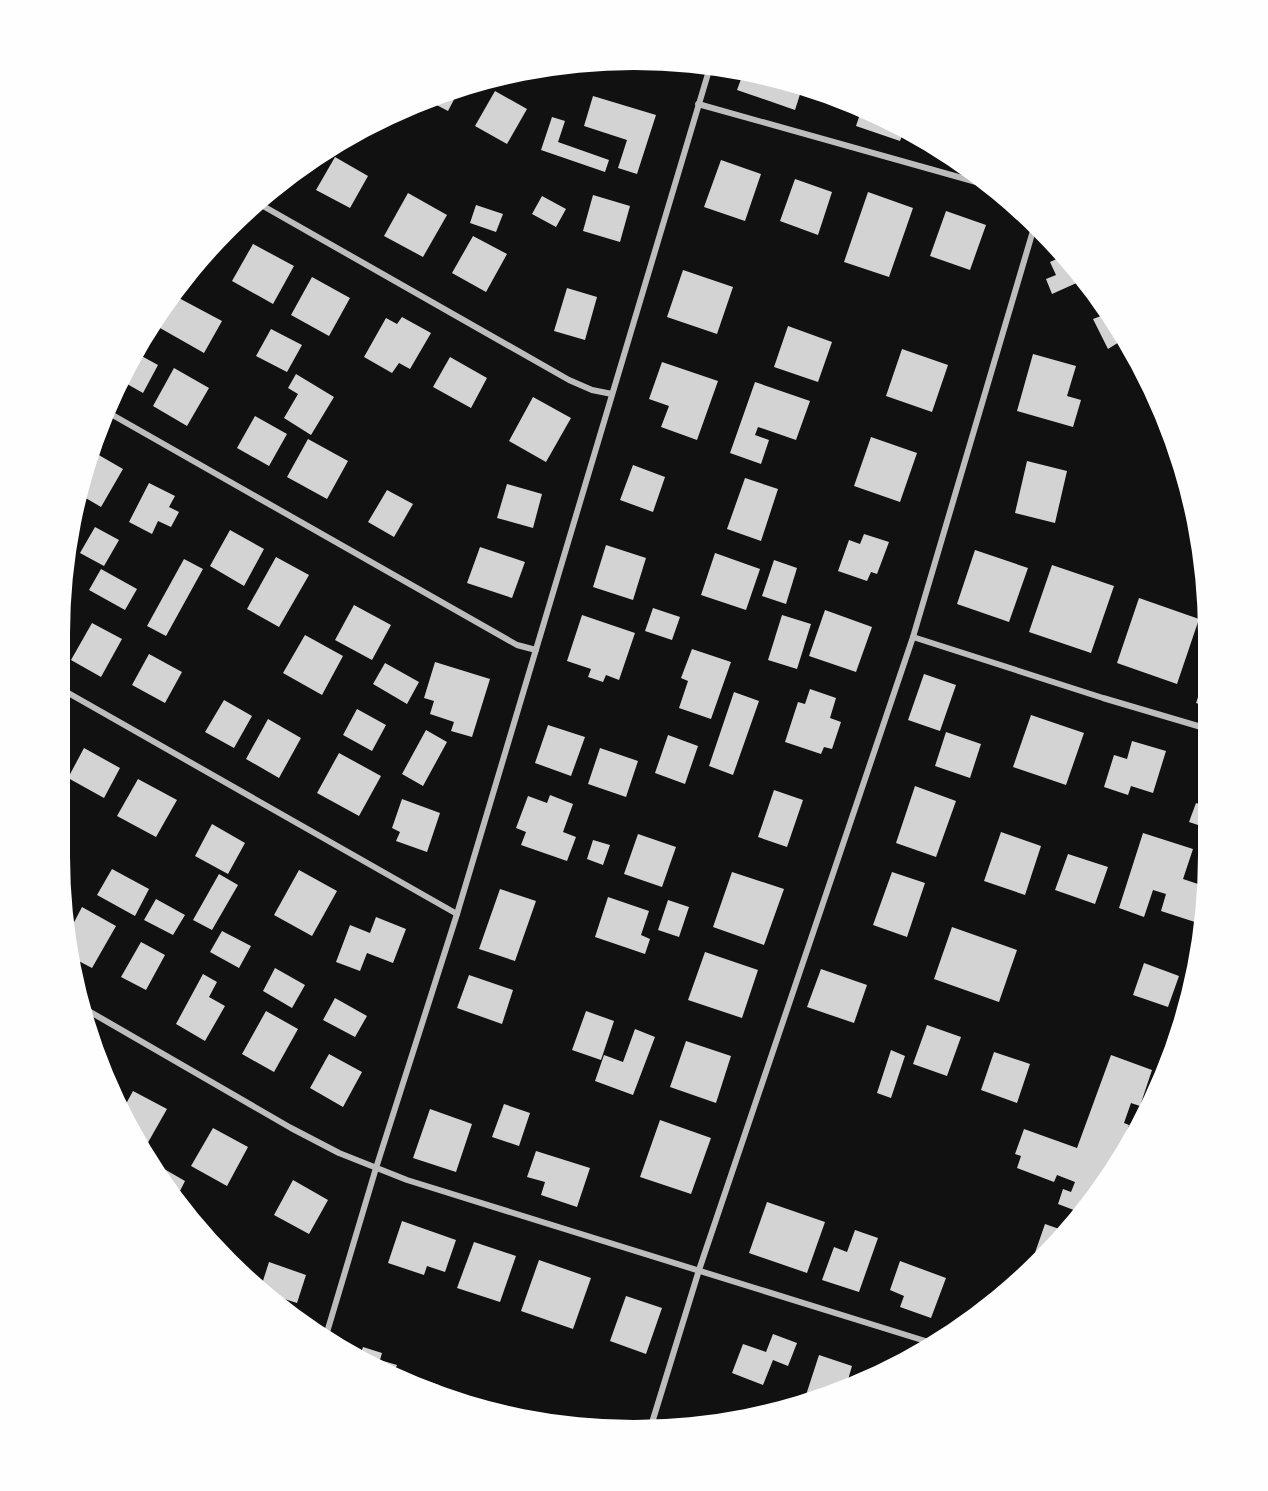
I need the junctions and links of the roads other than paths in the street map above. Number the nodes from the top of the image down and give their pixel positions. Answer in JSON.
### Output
{"nodes":[{"id":1,"x":708,"y":75,"type":"edge"},
{"id":2,"x":698,"y":104,"type":"junction"},
{"id":3,"x":966,"y":179,"type":"edge"},
{"id":4,"x":265,"y":207,"type":"edge"},
{"id":5,"x":1032,"y":236,"type":"edge"},
{"id":6,"x":612,"y":394,"type":"junction"},
{"id":7,"x":114,"y":416,"type":"edge"},
{"id":8,"x":913,"y":637,"type":"junction"},
{"id":9,"x":536,"y":650,"type":"junction"},
{"id":10,"x":70,"y":694,"type":"edge"},
{"id":11,"x":1198,"y":726,"type":"edge"},
{"id":12,"x":458,"y":914,"type":"junction"},
{"id":13,"x":93,"y":1014,"type":"edge"},
{"id":14,"x":376,"y":1168,"type":"junction"},
{"id":15,"x":699,"y":1270,"type":"junction"},
{"id":16,"x":328,"y":1330,"type":"edge"},
{"id":17,"x":924,"y":1340,"type":"edge"},
{"id":18,"x":653,"y":1419,"type":"edge"}],
"edges":[{"from":1,"to":2,"type":"street"},
{"from":2,"to":3,"type":"street"},
{"from":2,"to":6,"type":"street"},
{"from":4,"to":6,"type":"street"},
{"from":5,"to":8,"type":"street"},
{"from":6,"to":9,"type":"street"},
{"from":7,"to":9,"type":"street"},
{"from":8,"to":11,"type":"street"},
{"from":8,"to":15,"type":"street"},
{"from":9,"to":12,"type":"street"},
{"from":10,"to":12,"type":"street"},
{"from":12,"to":14,"type":"street"},
{"from":13,"to":14,"type":"street"},
{"from":14,"to":15,"type":"street"},
{"from":14,"to":16,"type":"street"},
{"from":15,"to":17,"type":"street"},
{"from":15,"to":18,"type":"street"}]}
